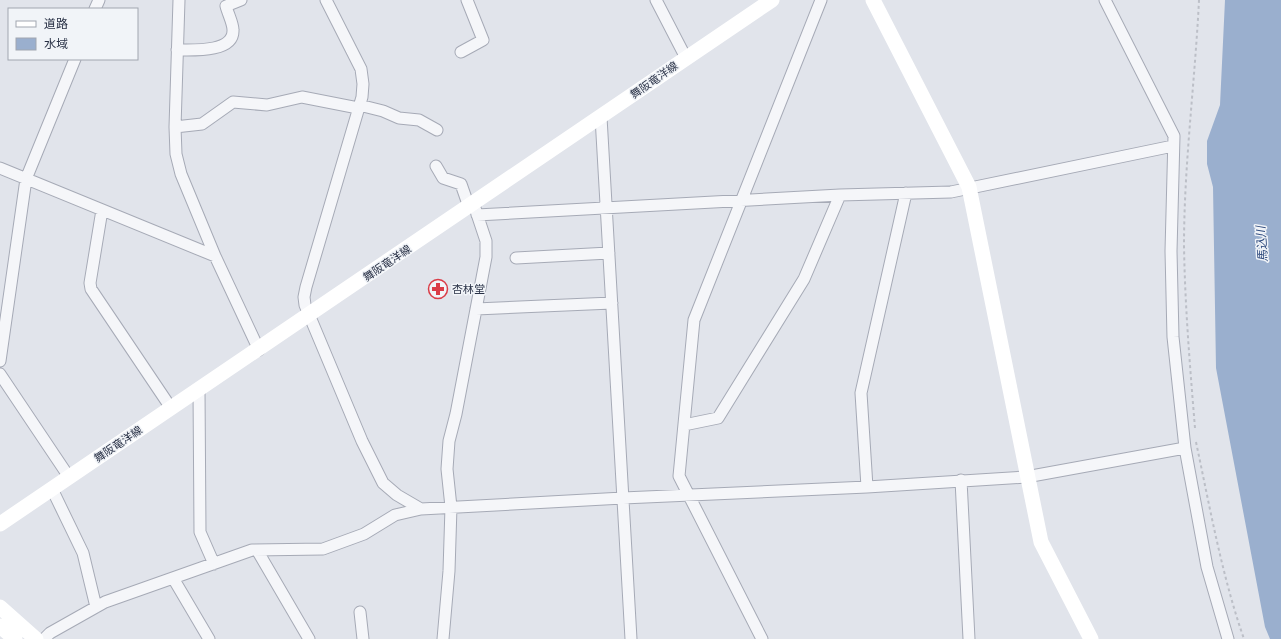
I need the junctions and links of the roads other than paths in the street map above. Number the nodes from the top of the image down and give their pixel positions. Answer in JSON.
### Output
{"nodes":[{"id":1,"x":179,"y":0,"type":"edge"},
{"id":2,"x":241,"y":0,"type":"edge"},
{"id":3,"x":326,"y":0,"type":"edge"},
{"id":4,"x":467,"y":0,"type":"edge"},
{"id":5,"x":656,"y":0,"type":"edge"},
{"id":6,"x":772,"y":0,"type":"edge"},
{"id":7,"x":820,"y":0,"type":"edge"},
{"id":8,"x":873,"y":0,"type":"edge"},
{"id":9,"x":1105,"y":0,"type":"edge"},
{"id":10,"x":177,"y":50,"type":"junction"},
{"id":11,"x":461,"y":52,"type":"dead end"},
{"id":12,"x":686,"y":58,"type":"junction"},
{"id":13,"x":75,"y":60,"type":"edge"},
{"id":14,"x":359,"y":107,"type":"junction"},
{"id":15,"x":601,"y":117,"type":"junction"},
{"id":16,"x":175,"y":127,"type":"junction"},
{"id":17,"x":437,"y":130,"type":"dead end"},
{"id":18,"x":1173,"y":146,"type":"junction"},
{"id":19,"x":436,"y":166,"type":"dead end"},
{"id":20,"x":0,"y":168,"type":"edge"},
{"id":21,"x":26,"y":178,"type":"junction"},
{"id":22,"x":969,"y":187,"type":"junction"},
{"id":23,"x":906,"y":193,"type":"junction"},
{"id":24,"x":840,"y":195,"type":"junction"},
{"id":25,"x":742,"y":201,"type":"junction"},
{"id":26,"x":606,"y":208,"type":"junction"},
{"id":27,"x":473,"y":209,"type":"junction"},
{"id":28,"x":102,"y":210,"type":"junction"},
{"id":29,"x":609,"y":253,"type":"junction"},
{"id":30,"x":215,"y":256,"type":"junction"},
{"id":31,"x":516,"y":258,"type":"dead end"},
{"id":32,"x":612,"y":303,"type":"junction"},
{"id":33,"x":476,"y":309,"type":"junction"},
{"id":34,"x":310,"y":315,"type":"junction"},
{"id":35,"x":259,"y":350,"type":"junction"},
{"id":36,"x":0,"y":361,"type":"edge"},
{"id":37,"x":0,"y":374,"type":"edge"},
{"id":38,"x":199,"y":390,"type":"junction"},
{"id":39,"x":171,"y":408,"type":"junction"},
{"id":40,"x":684,"y":425,"type":"junction"},
{"id":41,"x":1185,"y":448,"type":"junction"},
{"id":42,"x":69,"y":477,"type":"junction"},
{"id":43,"x":1026,"y":477,"type":"junction"},
{"id":44,"x":961,"y":480,"type":"junction"},
{"id":45,"x":867,"y":488,"type":"junction"},
{"id":46,"x":52,"y":489,"type":"junction"},
{"id":47,"x":690,"y":495,"type":"junction"},
{"id":48,"x":623,"y":498,"type":"junction"},
{"id":49,"x":452,"y":507,"type":"junction"},
{"id":50,"x":421,"y":509,"type":"junction"},
{"id":51,"x":0,"y":524,"type":"edge"},
{"id":52,"x":257,"y":550,"type":"junction"},
{"id":53,"x":214,"y":564,"type":"junction"},
{"id":54,"x":173,"y":578,"type":"junction"},
{"id":55,"x":96,"y":606,"type":"junction"},
{"id":56,"x":0,"y":607,"type":"edge"},
{"id":57,"x":360,"y":612,"type":"dead end"},
{"id":58,"x":0,"y":626,"type":"edge"},
{"id":59,"x":15,"y":639,"type":"edge"},
{"id":60,"x":36,"y":639,"type":"edge"},
{"id":61,"x":44,"y":639,"type":"edge"},
{"id":62,"x":209,"y":639,"type":"edge"},
{"id":63,"x":309,"y":639,"type":"edge"},
{"id":64,"x":363,"y":639,"type":"edge"},
{"id":65,"x":443,"y":639,"type":"edge"},
{"id":66,"x":631,"y":639,"type":"edge"},
{"id":67,"x":762,"y":639,"type":"edge"},
{"id":68,"x":969,"y":639,"type":"edge"},
{"id":69,"x":1091,"y":639,"type":"edge"},
{"id":70,"x":1228,"y":639,"type":"edge"}],
"edges":[{"from":1,"to":10,"type":"street"},
{"from":2,"to":10,"type":"street"},
{"from":3,"to":14,"type":"street"},
{"from":4,"to":11,"type":"street"},
{"from":5,"to":12,"type":"street"},
{"from":6,"to":12,"type":"main road","name":"舞阪竜洋線"},
{"from":7,"to":25,"type":"street"},
{"from":8,"to":22,"type":"main road"},
{"from":9,"to":18,"type":"street"},
{"from":10,"to":16,"type":"street"},
{"from":12,"to":15,"type":"main road","name":"舞阪竜洋線"},
{"from":13,"to":21,"type":"street"},
{"from":14,"to":16,"type":"street"},
{"from":14,"to":17,"type":"street"},
{"from":14,"to":34,"type":"street"},
{"from":15,"to":26,"type":"street"},
{"from":15,"to":27,"type":"main road","name":"舞阪竜洋線"},
{"from":16,"to":30,"type":"street"},
{"from":18,"to":22,"type":"street"},
{"from":18,"to":41,"type":"street"},
{"from":19,"to":27,"type":"street"},
{"from":20,"to":21,"type":"street"},
{"from":21,"to":28,"type":"street"},
{"from":21,"to":36,"type":"street"},
{"from":22,"to":23,"type":"street"},
{"from":22,"to":43,"type":"main road"},
{"from":23,"to":24,"type":"street"},
{"from":23,"to":45,"type":"street"},
{"from":24,"to":25,"type":"street"},
{"from":24,"to":40,"type":"street"},
{"from":25,"to":26,"type":"street"},
{"from":25,"to":40,"type":"street"},
{"from":26,"to":27,"type":"street"},
{"from":26,"to":29,"type":"street"},
{"from":27,"to":33,"type":"street"},
{"from":27,"to":34,"type":"main road","name":"舞阪竜洋線"},
{"from":28,"to":30,"type":"street"},
{"from":28,"to":39,"type":"street"},
{"from":29,"to":31,"type":"street"},
{"from":29,"to":32,"type":"street"},
{"from":30,"to":35,"type":"street"},
{"from":32,"to":33,"type":"street"},
{"from":32,"to":48,"type":"street"},
{"from":33,"to":49,"type":"street"},
{"from":34,"to":35,"type":"main road","name":"舞阪竜洋線"},
{"from":34,"to":50,"type":"street"},
{"from":35,"to":38,"type":"main road","name":"舞阪竜洋線"},
{"from":37,"to":42,"type":"street"},
{"from":38,"to":39,"type":"main road","name":"舞阪竜洋線"},
{"from":38,"to":53,"type":"street"},
{"from":39,"to":42,"type":"main road","name":"舞阪竜洋線"},
{"from":40,"to":47,"type":"street"},
{"from":41,"to":43,"type":"street"},
{"from":41,"to":70,"type":"street"},
{"from":42,"to":46,"type":"main road","name":"舞阪竜洋線"},
{"from":43,"to":44,"type":"street"},
{"from":43,"to":69,"type":"main road"},
{"from":44,"to":45,"type":"street"},
{"from":44,"to":68,"type":"street"},
{"from":45,"to":47,"type":"street"},
{"from":46,"to":51,"type":"main road","name":"舞阪竜洋線"},
{"from":46,"to":55,"type":"street"},
{"from":47,"to":48,"type":"street"},
{"from":47,"to":67,"type":"street"},
{"from":48,"to":49,"type":"street"},
{"from":48,"to":66,"type":"street"},
{"from":49,"to":50,"type":"street"},
{"from":49,"to":65,"type":"street"},
{"from":50,"to":52,"type":"street"},
{"from":52,"to":53,"type":"street"},
{"from":52,"to":63,"type":"street"},
{"from":53,"to":54,"type":"street"},
{"from":54,"to":55,"type":"street"},
{"from":54,"to":62,"type":"street"},
{"from":55,"to":61,"type":"street"},
{"from":56,"to":60,"type":"main road"},
{"from":57,"to":64,"type":"street"},
{"from":58,"to":59,"type":"main road"}]}
